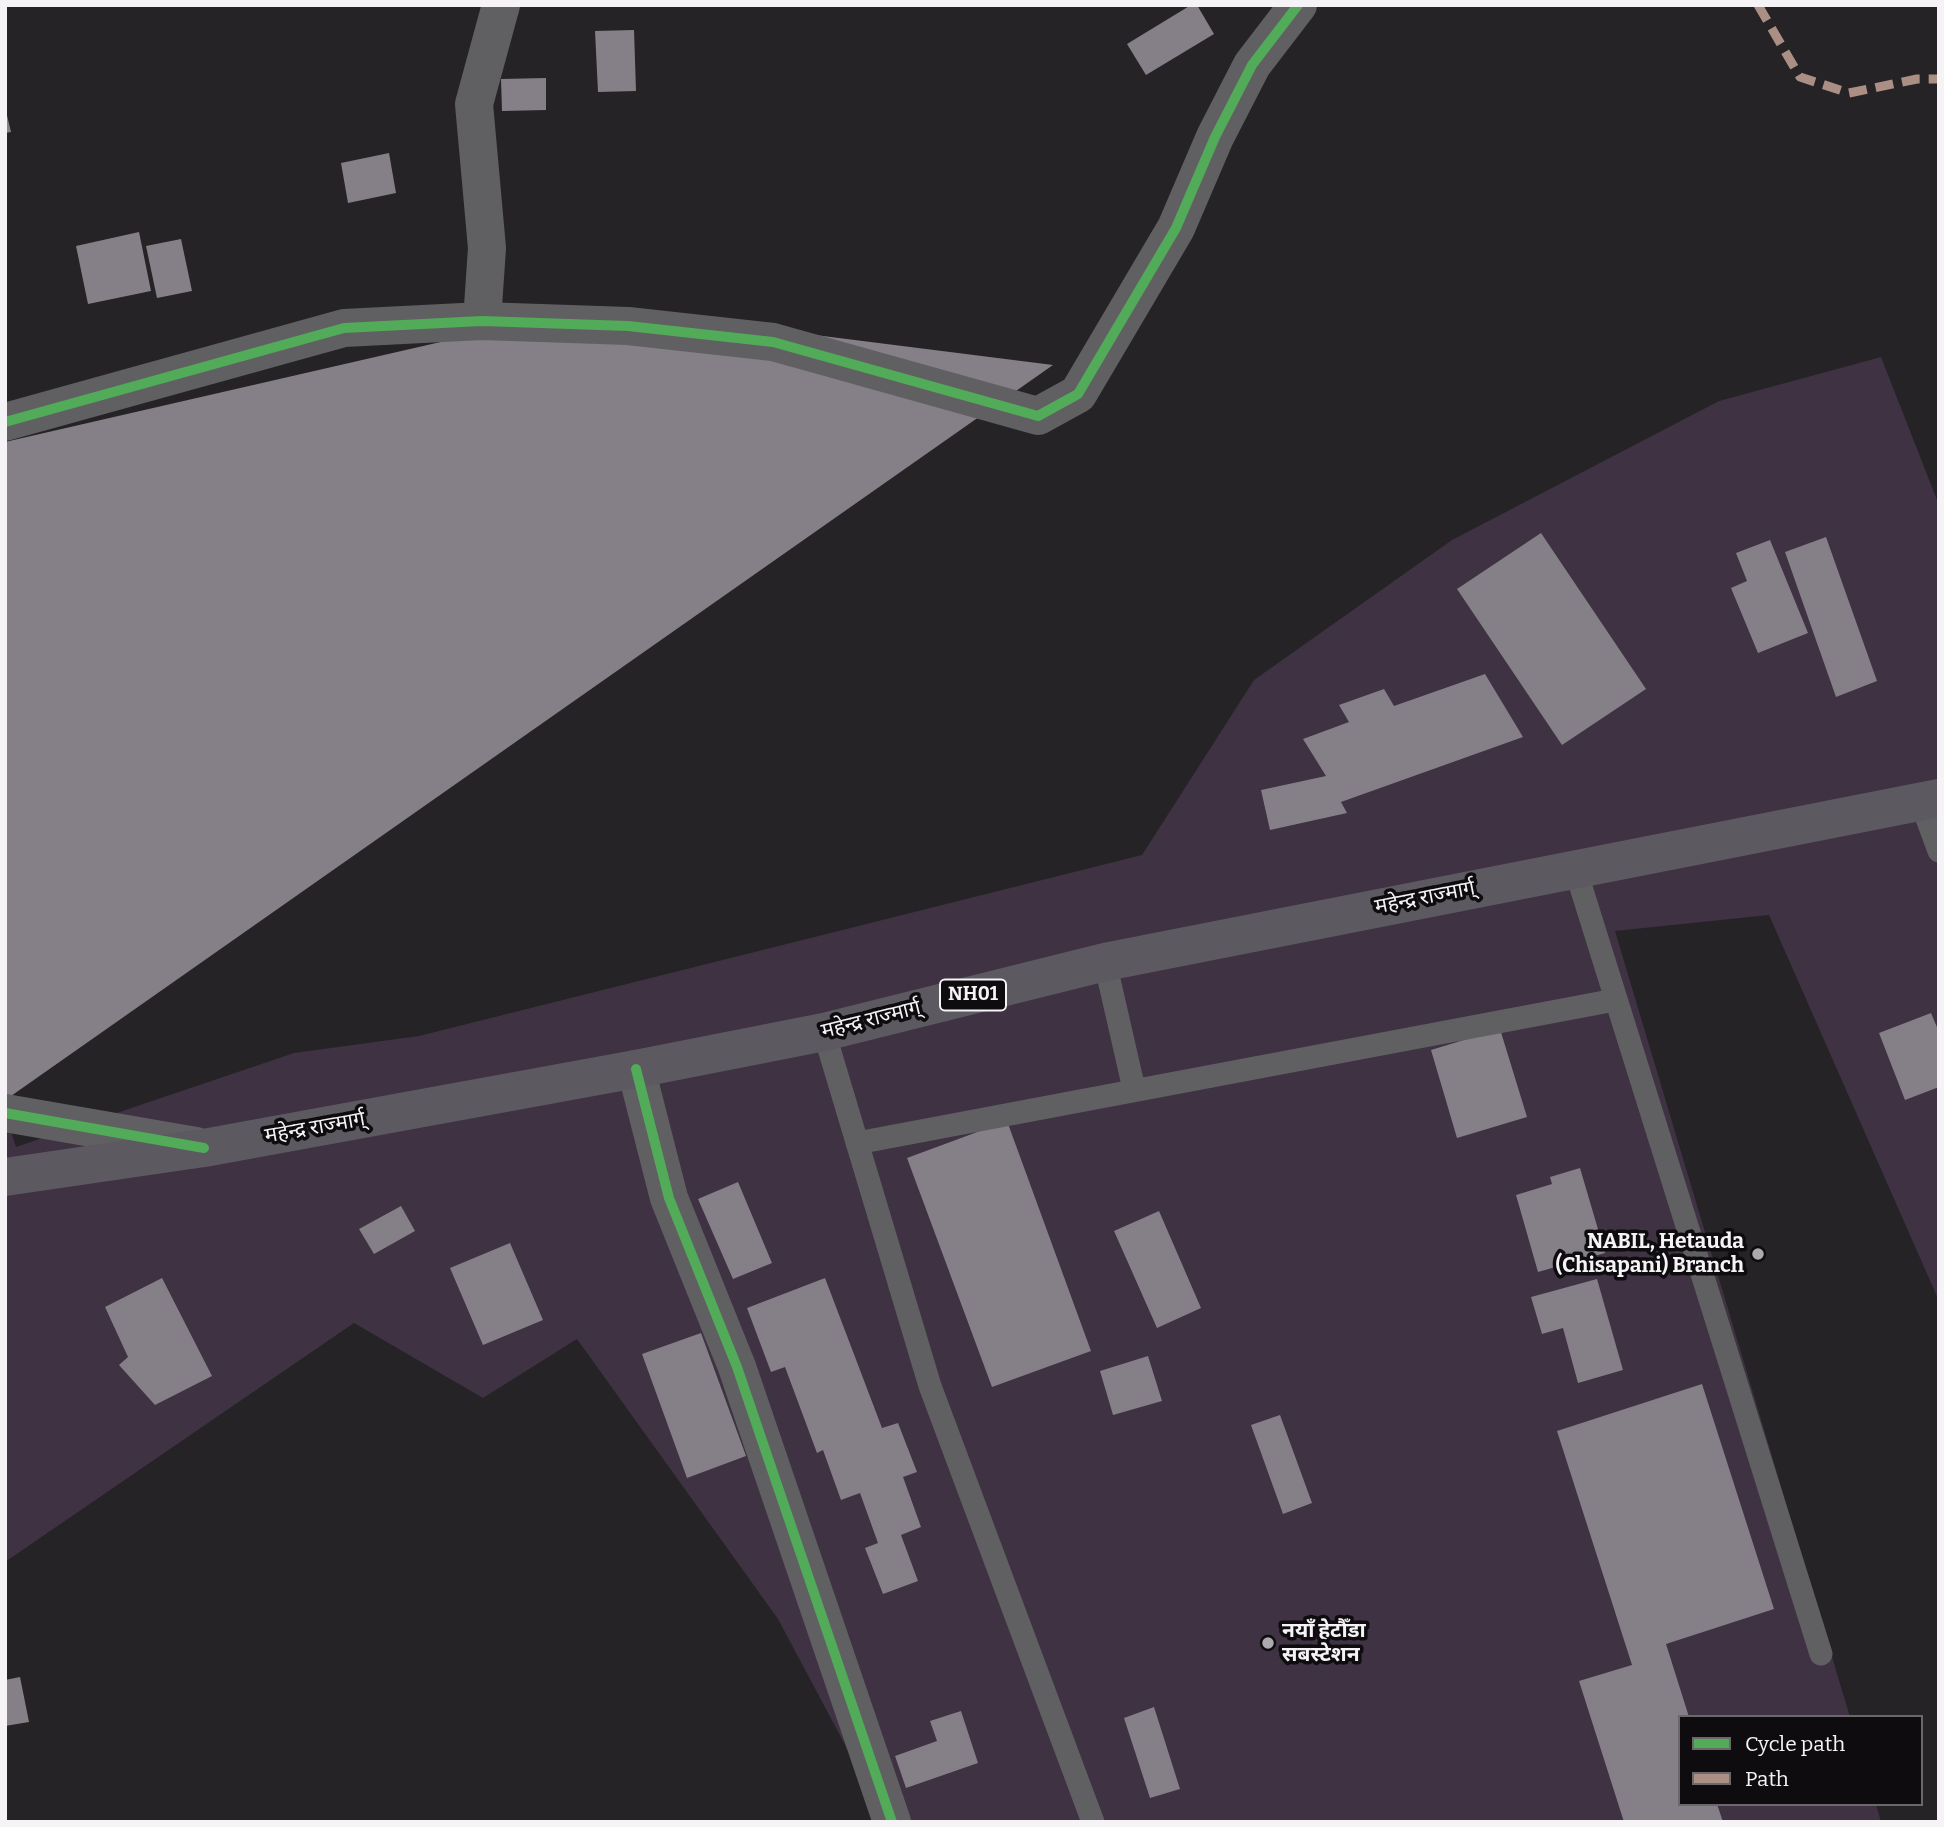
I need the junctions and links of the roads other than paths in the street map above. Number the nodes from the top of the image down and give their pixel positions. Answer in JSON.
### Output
{"nodes":[{"id":1,"x":500,"y":5,"type":"edge"},
{"id":2,"x":1298,"y":5,"type":"edge"},
{"id":3,"x":482,"y":321,"type":"junction"},
{"id":4,"x":5,"y":422,"type":"edge"},
{"id":5,"x":1930,"y":800,"type":"edge"},
{"id":6,"x":1939,"y":851,"type":"edge"},
{"id":7,"x":1575,"y":868,"type":"junction"},
{"id":8,"x":1105,"y":962,"type":"junction"},
{"id":9,"x":1615,"y":1000,"type":"junction"},
{"id":10,"x":824,"y":1032,"type":"junction"},
{"id":11,"x":636,"y":1069,"type":"junction"},
{"id":12,"x":1134,"y":1089,"type":"junction"},
{"id":13,"x":5,"y":1112,"type":"edge"},
{"id":14,"x":857,"y":1143,"type":"junction"},
{"id":15,"x":204,"y":1148,"type":"junction"},
{"id":16,"x":5,"y":1177,"type":"edge"},
{"id":17,"x":1821,"y":1654,"type":"dead end"},
{"id":18,"x":892,"y":1822,"type":"edge"},
{"id":19,"x":1093,"y":1822,"type":"edge"}],
"edges":[{"from":1,"to":3,"type":"street"},
{"from":2,"to":3,"type":"street"},
{"from":3,"to":4,"type":"street"},
{"from":5,"to":6,"type":"lane"},
{"from":5,"to":7,"type":"highway","name":"महेन्द्र राज्मार्ग्","number":"NH01"},
{"from":7,"to":8,"type":"highway","name":"महेन्द्र राज्मार्ग्","number":"NH01"},
{"from":7,"to":9,"type":"lane"},
{"from":8,"to":10,"type":"highway","name":"महेन्द्र राज्मार्ग्","number":"NH01"},
{"from":8,"to":12,"type":"lane"},
{"from":9,"to":12,"type":"lane"},
{"from":9,"to":17,"type":"lane"},
{"from":10,"to":11,"type":"highway","name":"महेन्द्र राज्मार्ग्","number":"NH01"},
{"from":10,"to":14,"type":"lane"},
{"from":11,"to":15,"type":"highway","name":"महेन्द्र राज्मार्ग्","number":"NH01"},
{"from":11,"to":18,"type":"street"},
{"from":12,"to":14,"type":"lane"},
{"from":13,"to":15,"type":"street"},
{"from":14,"to":19,"type":"lane"},
{"from":15,"to":16,"type":"highway","name":"महेन्द्र राज्मार्ग्","number":"NH01"}]}
